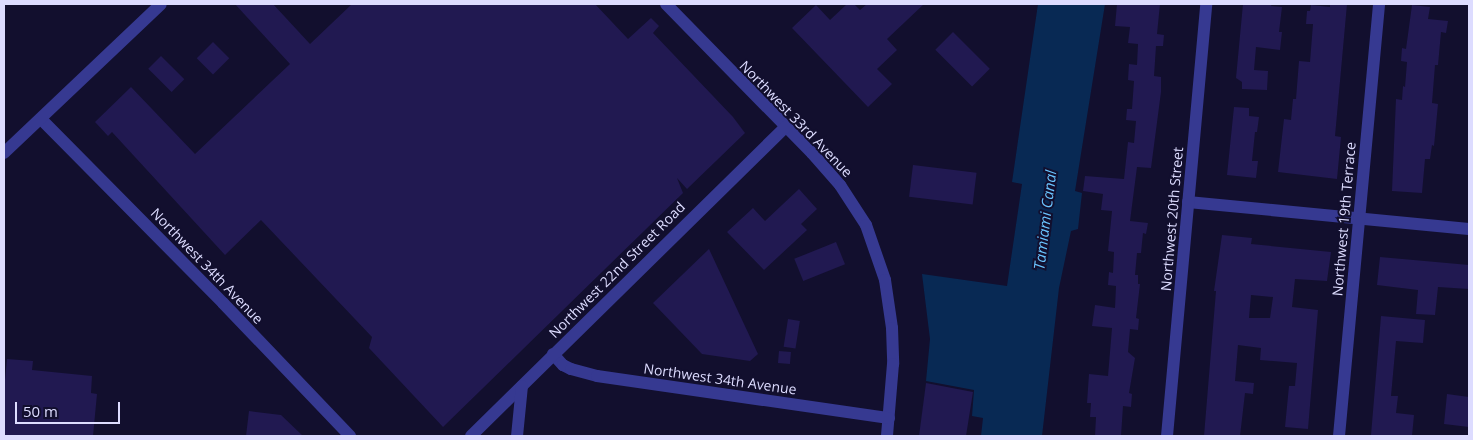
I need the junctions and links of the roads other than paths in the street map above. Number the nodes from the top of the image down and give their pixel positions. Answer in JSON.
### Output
{"nodes":[{"id":1,"x":161,"y":4,"type":"edge"},
{"id":2,"x":666,"y":4,"type":"edge"},
{"id":3,"x":1206,"y":4,"type":"edge"},
{"id":4,"x":1379,"y":4,"type":"edge"},
{"id":5,"x":41,"y":119,"type":"junction"},
{"id":6,"x":786,"y":126,"type":"junction"},
{"id":7,"x":4,"y":153,"type":"edge"},
{"id":8,"x":1188,"y":202,"type":"junction"},
{"id":9,"x":1360,"y":219,"type":"junction"},
{"id":10,"x":1469,"y":229,"type":"edge"},
{"id":11,"x":553,"y":354,"type":"junction"},
{"id":12,"x":522,"y":386,"type":"junction"},
{"id":13,"x":889,"y":418,"type":"junction"},
{"id":14,"x":345,"y":434,"type":"edge"},
{"id":15,"x":471,"y":436,"type":"edge"},
{"id":16,"x":517,"y":436,"type":"edge"},
{"id":17,"x":888,"y":436,"type":"edge"},
{"id":18,"x":1167,"y":436,"type":"edge"},
{"id":19,"x":1339,"y":436,"type":"edge"}],
"edges":[{"from":1,"to":5,"type":"street"},
{"from":2,"to":6,"type":"street","name":"Northwest 33rd Avenue"},
{"from":3,"to":8,"type":"street","name":"Northwest 20th Street"},
{"from":4,"to":9,"type":"street","name":"Northwest 19th Terrace"},
{"from":5,"to":7,"type":"street"},
{"from":5,"to":14,"type":"street","name":"Northwest 34th Avenue"},
{"from":6,"to":11,"type":"street","name":"Northwest 22nd Street Road"},
{"from":6,"to":13,"type":"street","name":"Northwest 33rd Avenue"},
{"from":8,"to":9,"type":"street"},
{"from":8,"to":18,"type":"street","name":"Northwest 20th Street"},
{"from":9,"to":10,"type":"street"},
{"from":9,"to":19,"type":"street","name":"Northwest 19th Terrace"},
{"from":11,"to":12,"type":"street","name":"Northwest 22nd Street Road"},
{"from":11,"to":13,"type":"street","name":"Northwest 34th Avenue"},
{"from":12,"to":15,"type":"street","name":"Northwest 22nd Street Road"},
{"from":12,"to":16,"type":"street"},
{"from":13,"to":17,"type":"street","name":"Northwest 33rd Avenue"}]}
